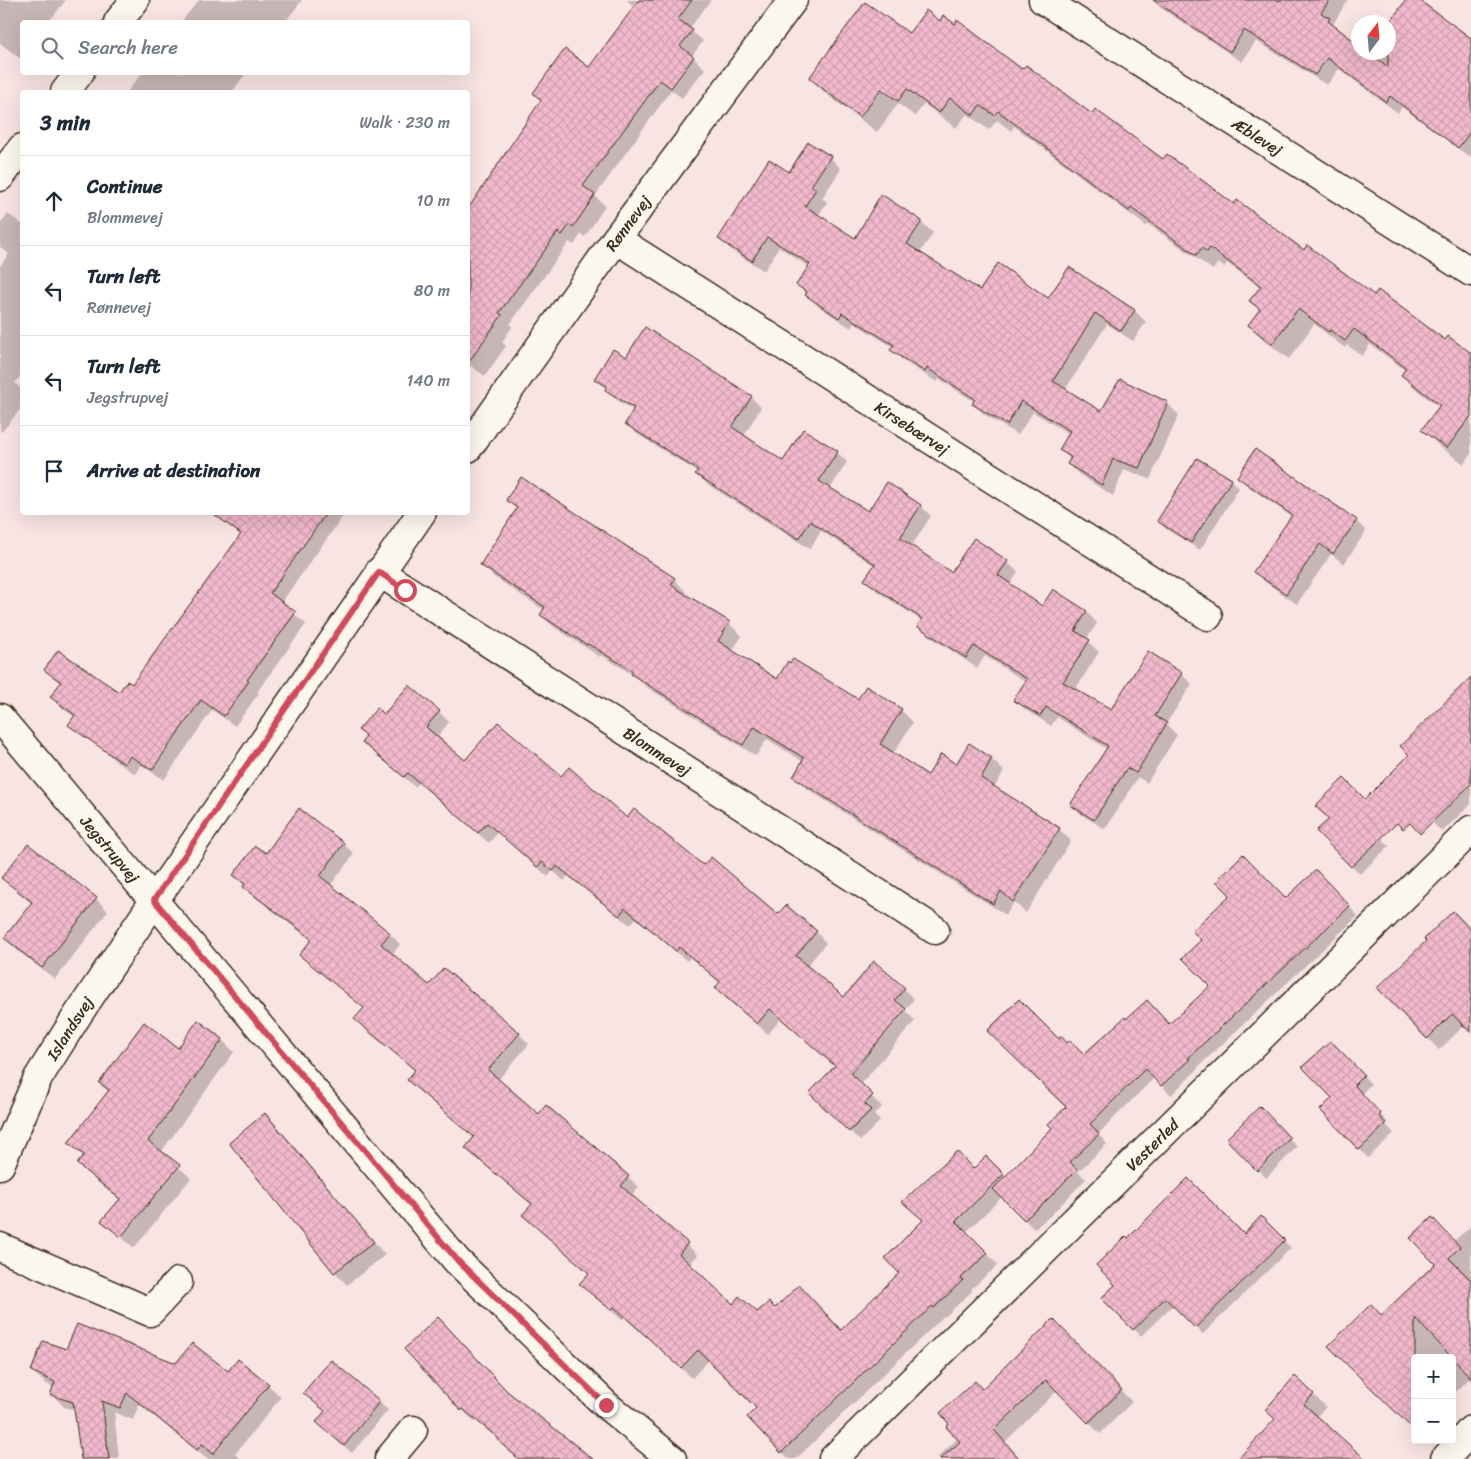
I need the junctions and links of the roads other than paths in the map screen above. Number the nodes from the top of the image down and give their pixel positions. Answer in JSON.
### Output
{"nodes":[{"id":1,"x":135,"y":0,"type":"edge"},
{"id":2,"x":793,"y":0,"type":"edge"},
{"id":3,"x":1044,"y":0,"type":"edge"},
{"id":4,"x":120,"y":20,"type":"edge"},
{"id":5,"x":78,"y":75,"type":"edge"},
{"id":6,"x":66,"y":90,"type":"edge"},
{"id":7,"x":20,"y":151,"type":"edge"},
{"id":8,"x":0,"y":177,"type":"edge"},
{"id":9,"x":616,"y":239,"type":"junction"},
{"id":10,"x":1471,"y":272,"type":"edge"},
{"id":11,"x":470,"y":445,"type":"edge"},
{"id":12,"x":420,"y":515,"type":"edge"},
{"id":13,"x":379,"y":572,"type":"junction"},
{"id":14,"x":1208,"y":616,"type":"dead end"},
{"id":15,"x":0,"y":718,"type":"edge"},
{"id":16,"x":1471,"y":830,"type":"edge"},
{"id":17,"x":154,"y":900,"type":"junction"},
{"id":18,"x":935,"y":930,"type":"dead end"},
{"id":19,"x":0,"y":1166,"type":"edge"},
{"id":20,"x":0,"y":1247,"type":"edge"},
{"id":21,"x":178,"y":1282,"type":"dead end"},
{"id":22,"x":413,"y":1430,"type":"dead end"},
{"id":23,"x":1471,"y":1430,"type":"edge"},
{"id":24,"x":389,"y":1459,"type":"edge"},
{"id":25,"x":672,"y":1459,"type":"edge"},
{"id":26,"x":833,"y":1459,"type":"edge"},
{"id":27,"x":1445,"y":1459,"type":"edge"}],
"edges":[{"from":1,"to":4,"type":"street"},
{"from":2,"to":9,"type":"street","name":"Rønnevej"},
{"from":3,"to":10,"type":"street","name":"Æblevej"},
{"from":5,"to":6,"type":"street"},
{"from":7,"to":8,"type":"street"},
{"from":9,"to":11,"type":"street","name":"Rønnevej"},
{"from":9,"to":14,"type":"street","name":"Kirsebærvej"},
{"from":12,"to":13,"type":"street"},
{"from":13,"to":17,"type":"street"},
{"from":13,"to":18,"type":"street","name":"Blommevej"},
{"from":15,"to":17,"type":"street","name":"Jegstrupvej"},
{"from":16,"to":26,"type":"street","name":"Vesterled"},
{"from":17,"to":19,"type":"street","name":"Islandsvej"},
{"from":17,"to":25,"type":"street","name":"Jegstrupvej"},
{"from":20,"to":21,"type":"street"},
{"from":22,"to":24,"type":"street"},
{"from":23,"to":27,"type":"street"}]}
